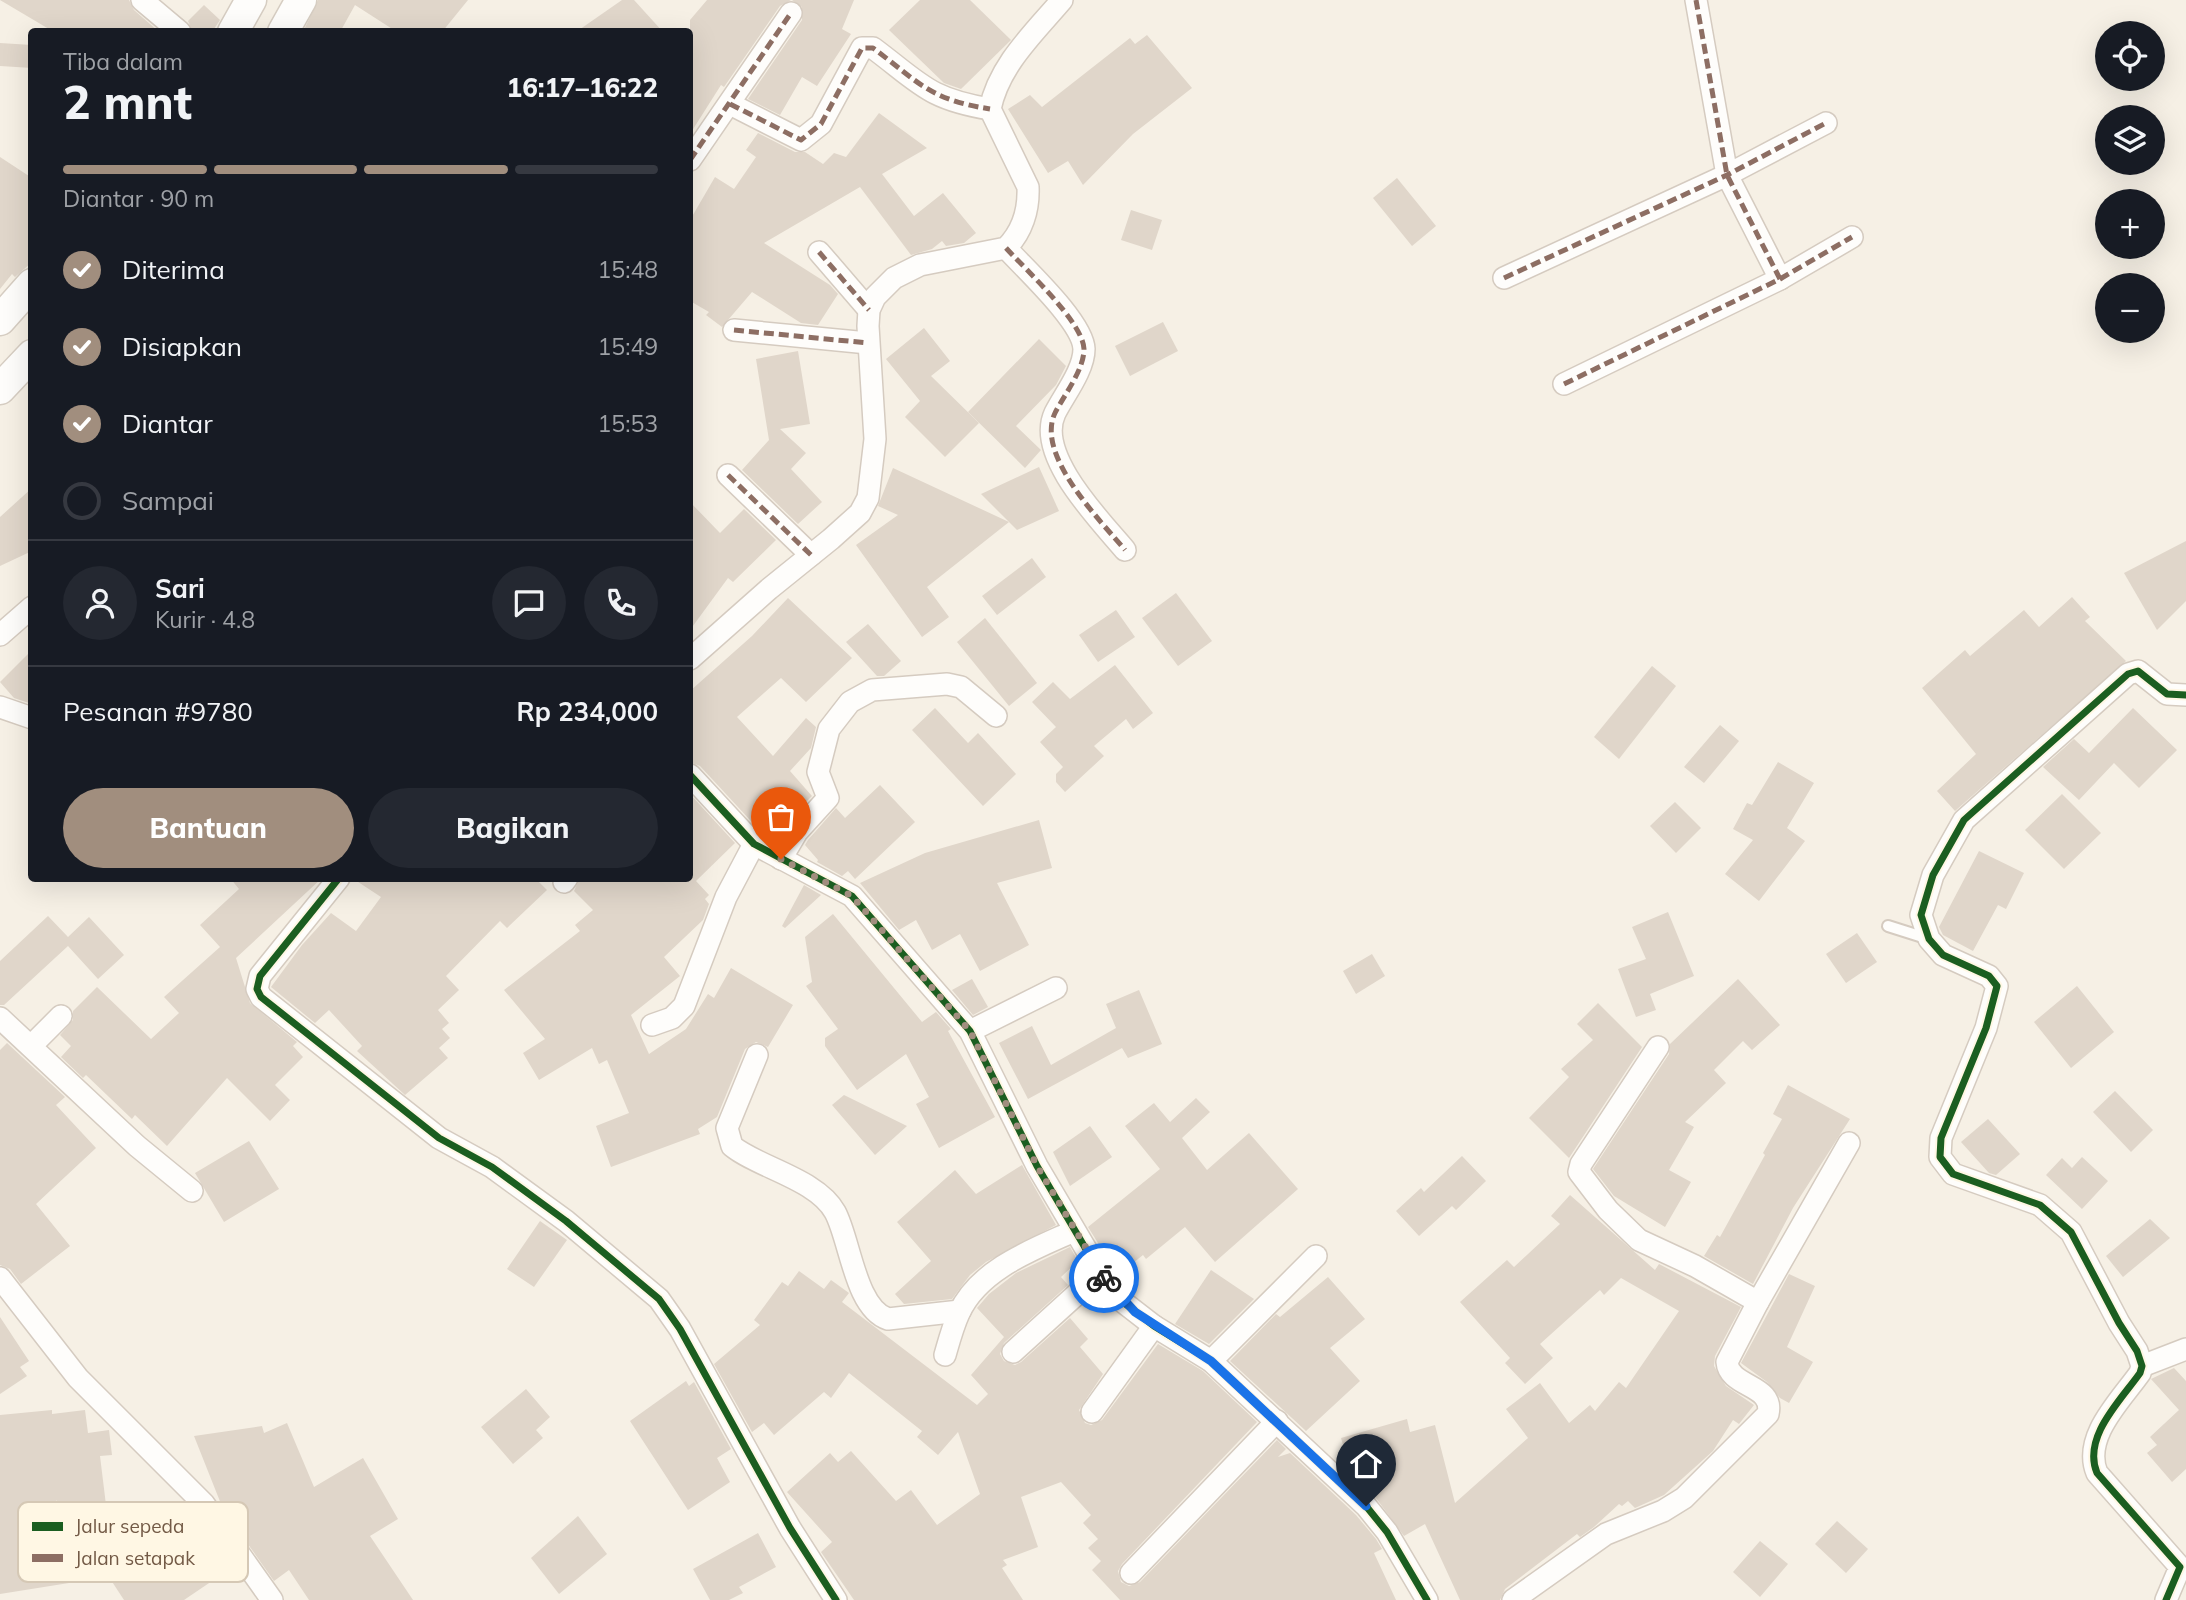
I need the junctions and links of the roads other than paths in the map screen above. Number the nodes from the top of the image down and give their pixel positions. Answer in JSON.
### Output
{"nodes":[{"id":1,"x":142,"y":0,"type":"edge"},
{"id":2,"x":251,"y":0,"type":"edge"},
{"id":3,"x":301,"y":0,"type":"edge"},
{"id":4,"x":1062,"y":0,"type":"edge"},
{"id":5,"x":1696,"y":0,"type":"edge"},
{"id":6,"x":791,"y":13,"type":"dead end"},
{"id":7,"x":175,"y":28,"type":"edge"},
{"id":8,"x":235,"y":28,"type":"edge"},
{"id":9,"x":285,"y":28,"type":"edge"},
{"id":10,"x":730,"y":104,"type":"junction"},
{"id":11,"x":990,"y":109,"type":"junction"},
{"id":12,"x":1826,"y":123,"type":"dead end"},
{"id":13,"x":693,"y":156,"type":"edge"},
{"id":14,"x":1727,"y":175,"type":"junction"},
{"id":15,"x":1852,"y":237,"type":"dead end"},
{"id":16,"x":1006,"y":248,"type":"junction"},
{"id":17,"x":819,"y":252,"type":"dead end"},
{"id":18,"x":1504,"y":278,"type":"dead end"},
{"id":19,"x":1780,"y":278,"type":"junction"},
{"id":20,"x":28,"y":288,"type":"edge"},
{"id":21,"x":869,"y":310,"type":"junction"},
{"id":22,"x":0,"y":320,"type":"edge"},
{"id":23,"x":734,"y":330,"type":"dead end"},
{"id":24,"x":869,"y":343,"type":"junction"},
{"id":25,"x":28,"y":359,"type":"edge"},
{"id":26,"x":1564,"y":384,"type":"dead end"},
{"id":27,"x":0,"y":389,"type":"edge"},
{"id":28,"x":728,"y":475,"type":"dead end"},
{"id":29,"x":1125,"y":550,"type":"dead end"},
{"id":30,"x":811,"y":555,"type":"junction"},
{"id":31,"x":28,"y":610,"type":"edge"},
{"id":32,"x":0,"y":635,"type":"edge"},
{"id":33,"x":693,"y":656,"type":"edge"},
{"id":34,"x":2186,"y":695,"type":"edge"},
{"id":35,"x":0,"y":707,"type":"edge"},
{"id":36,"x":996,"y":716,"type":"dead end"},
{"id":37,"x":28,"y":717,"type":"edge"},
{"id":38,"x":693,"y":778,"type":"edge"},
{"id":39,"x":754,"y":844,"type":"junction"},
{"id":40,"x":781,"y":859,"type":"junction"},
{"id":41,"x":336,"y":882,"type":"edge"},
{"id":42,"x":1888,"y":926,"type":"dead end"},
{"id":43,"x":1929,"y":939,"type":"junction"},
{"id":44,"x":1056,"y":988,"type":"dead end"},
{"id":45,"x":61,"y":1016,"type":"dead end"},
{"id":46,"x":0,"y":1018,"type":"edge"},
{"id":47,"x":652,"y":1025,"type":"dead end"},
{"id":48,"x":970,"y":1031,"type":"junction"},
{"id":49,"x":31,"y":1046,"type":"junction"},
{"id":50,"x":1658,"y":1047,"type":"dead end"},
{"id":51,"x":757,"y":1055,"type":"dead end"},
{"id":52,"x":1849,"y":1143,"type":"dead end"},
{"id":53,"x":192,"y":1191,"type":"dead end"},
{"id":54,"x":1074,"y":1231,"type":"junction"},
{"id":55,"x":1316,"y":1256,"type":"dead end"},
{"id":56,"x":1101,"y":1273,"type":"junction"},
{"id":57,"x":0,"y":1278,"type":"edge"},
{"id":58,"x":1758,"y":1302,"type":"junction"},
{"id":59,"x":960,"y":1311,"type":"junction"},
{"id":60,"x":1154,"y":1326,"type":"junction"},
{"id":61,"x":2186,"y":1349,"type":"edge"},
{"id":62,"x":1013,"y":1352,"type":"dead end"},
{"id":63,"x":945,"y":1355,"type":"dead end"},
{"id":64,"x":1211,"y":1361,"type":"junction"},
{"id":65,"x":2142,"y":1366,"type":"junction"},
{"id":66,"x":1093,"y":1412,"type":"dead end"},
{"id":67,"x":1278,"y":1421,"type":"junction"},
{"id":68,"x":202,"y":1502,"type":"edge"},
{"id":69,"x":2183,"y":1564,"type":"edge"},
{"id":70,"x":248,"y":1566,"type":"edge"},
{"id":71,"x":1131,"y":1573,"type":"dead end"},
{"id":72,"x":1418,"y":1597,"type":"edge"},
{"id":73,"x":272,"y":1600,"type":"edge"},
{"id":74,"x":836,"y":1600,"type":"edge"},
{"id":75,"x":1513,"y":1600,"type":"edge"},
{"id":76,"x":2166,"y":1600,"type":"edge"}],
"edges":[{"from":1,"to":7,"type":"street"},
{"from":2,"to":8,"type":"main road"},
{"from":3,"to":9,"type":"main road"},
{"from":4,"to":11,"type":"street"},
{"from":5,"to":14,"type":"street"},
{"from":6,"to":10,"type":"street"},
{"from":10,"to":11,"type":"street"},
{"from":10,"to":13,"type":"street"},
{"from":11,"to":16,"type":"street"},
{"from":12,"to":14,"type":"street"},
{"from":14,"to":18,"type":"street"},
{"from":14,"to":19,"type":"street"},
{"from":15,"to":19,"type":"street"},
{"from":16,"to":21,"type":"street"},
{"from":16,"to":29,"type":"street"},
{"from":17,"to":21,"type":"street"},
{"from":19,"to":26,"type":"street"},
{"from":20,"to":22,"type":"main road"},
{"from":21,"to":24,"type":"street"},
{"from":23,"to":24,"type":"street"},
{"from":24,"to":30,"type":"street"},
{"from":25,"to":27,"type":"main road"},
{"from":28,"to":30,"type":"street"},
{"from":30,"to":33,"type":"street"},
{"from":31,"to":32,"type":"street"},
{"from":34,"to":43,"type":"street"},
{"from":35,"to":37,"type":"street"},
{"from":36,"to":40,"type":"street"},
{"from":38,"to":39,"type":"street"},
{"from":39,"to":40,"type":"street"},
{"from":39,"to":47,"type":"street"},
{"from":40,"to":48,"type":"street"},
{"from":41,"to":74,"type":"street"},
{"from":42,"to":43,"type":"lane"},
{"from":43,"to":65,"type":"street"},
{"from":44,"to":48,"type":"street"},
{"from":45,"to":49,"type":"street"},
{"from":46,"to":49,"type":"street"},
{"from":48,"to":54,"type":"street"},
{"from":49,"to":53,"type":"street"},
{"from":50,"to":58,"type":"street"},
{"from":51,"to":59,"type":"street"},
{"from":52,"to":58,"type":"street"},
{"from":54,"to":56,"type":"street"},
{"from":54,"to":59,"type":"street"},
{"from":55,"to":64,"type":"street"},
{"from":56,"to":60,"type":"street"},
{"from":56,"to":62,"type":"street"},
{"from":57,"to":68,"type":"street"},
{"from":58,"to":75,"type":"street"},
{"from":59,"to":63,"type":"street"},
{"from":60,"to":64,"type":"street"},
{"from":60,"to":66,"type":"street"},
{"from":61,"to":65,"type":"street"},
{"from":64,"to":67,"type":"street"},
{"from":65,"to":69,"type":"street"},
{"from":67,"to":71,"type":"street"},
{"from":67,"to":72,"type":"street"},
{"from":69,"to":76,"type":"street"},
{"from":70,"to":73,"type":"street"}]}
